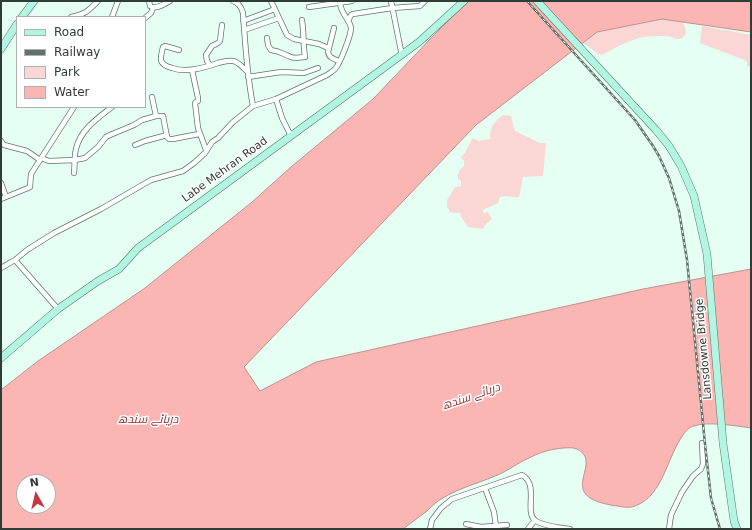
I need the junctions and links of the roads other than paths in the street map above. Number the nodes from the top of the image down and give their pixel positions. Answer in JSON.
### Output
{"nodes":[{"id":1,"x":98,"y":1,"type":"edge"},
{"id":2,"x":118,"y":1,"type":"edge"},
{"id":3,"x":149,"y":1,"type":"edge"},
{"id":4,"x":170,"y":1,"type":"edge"},
{"id":5,"x":233,"y":1,"type":"edge"},
{"id":6,"x":271,"y":1,"type":"edge"},
{"id":7,"x":352,"y":1,"type":"edge"},
{"id":8,"x":391,"y":1,"type":"edge"},
{"id":9,"x":425,"y":1,"type":"edge"},
{"id":10,"x":464,"y":1,"type":"edge"},
{"id":11,"x":537,"y":1,"type":"edge"},
{"id":12,"x":31,"y":2,"type":"edge"},
{"id":13,"x":342,"y":2,"type":"edge"},
{"id":14,"x":309,"y":7,"type":"dead end"},
{"id":15,"x":153,"y":8,"type":"junction"},
{"id":16,"x":392,"y":8,"type":"junction"},
{"id":17,"x":275,"y":9,"type":"junction"},
{"id":18,"x":23,"y":16,"type":"edge"},
{"id":19,"x":79,"y":16,"type":"edge"},
{"id":20,"x":112,"y":16,"type":"edge"},
{"id":21,"x":146,"y":17,"type":"edge"},
{"id":22,"x":279,"y":18,"type":"junction"},
{"id":23,"x":244,"y":20,"type":"junction"},
{"id":24,"x":302,"y":20,"type":"dead end"},
{"id":25,"x":348,"y":21,"type":"junction"},
{"id":26,"x":222,"y":25,"type":"dead end"},
{"id":27,"x":16,"y":26,"type":"edge"},
{"id":28,"x":334,"y":28,"type":"dead end"},
{"id":29,"x":244,"y":30,"type":"junction"},
{"id":30,"x":267,"y":38,"type":"dead end"},
{"id":31,"x":303,"y":41,"type":"junction"},
{"id":32,"x":328,"y":48,"type":"junction"},
{"id":33,"x":1,"y":49,"type":"edge"},
{"id":34,"x":179,"y":50,"type":"dead end"},
{"id":35,"x":401,"y":51,"type":"dead end"},
{"id":36,"x":339,"y":61,"type":"junction"},
{"id":37,"x":210,"y":66,"type":"junction"},
{"id":38,"x":318,"y":68,"type":"dead end"},
{"id":39,"x":192,"y":70,"type":"junction"},
{"id":40,"x":248,"y":74,"type":"junction"},
{"id":41,"x":152,"y":98,"type":"dead end"},
{"id":42,"x":276,"y":99,"type":"junction"},
{"id":43,"x":253,"y":106,"type":"junction"},
{"id":44,"x":73,"y":108,"type":"edge"},
{"id":45,"x":111,"y":108,"type":"edge"},
{"id":46,"x":156,"y":116,"type":"junction"},
{"id":47,"x":199,"y":134,"type":"junction"},
{"id":48,"x":167,"y":135,"type":"junction"},
{"id":49,"x":291,"y":136,"type":"junction"},
{"id":50,"x":1,"y":141,"type":"edge"},
{"id":51,"x":135,"y":145,"type":"dead end"},
{"id":52,"x":206,"y":150,"type":"junction"},
{"id":53,"x":41,"y":159,"type":"junction"},
{"id":54,"x":75,"y":160,"type":"junction"},
{"id":55,"x":74,"y":174,"type":"dead end"},
{"id":56,"x":1,"y":183,"type":"edge"},
{"id":57,"x":4,"y":198,"type":"edge"},
{"id":58,"x":15,"y":260,"type":"junction"},
{"id":59,"x":1,"y":268,"type":"edge"},
{"id":60,"x":58,"y":309,"type":"junction"},
{"id":61,"x":1,"y":358,"type":"edge"},
{"id":62,"x":702,"y":443,"type":"dead end"},
{"id":63,"x":486,"y":488,"type":"junction"},
{"id":64,"x":535,"y":520,"type":"junction"},
{"id":65,"x":466,"y":524,"type":"dead end"},
{"id":66,"x":507,"y":525,"type":"dead end"},
{"id":67,"x":496,"y":526,"type":"junction"},
{"id":68,"x":486,"y":528,"type":"edge"},
{"id":69,"x":430,"y":529,"type":"edge"},
{"id":70,"x":528,"y":529,"type":"edge"},
{"id":71,"x":570,"y":529,"type":"edge"},
{"id":72,"x":669,"y":529,"type":"edge"},
{"id":73,"x":737,"y":529,"type":"edge"}],
"edges":[{"from":1,"to":19,"type":"street"},
{"from":2,"to":20,"type":"street"},
{"from":3,"to":15,"type":"street"},
{"from":4,"to":15,"type":"street"},
{"from":5,"to":23,"type":"street"},
{"from":6,"to":17,"type":"street"},
{"from":7,"to":13,"type":"street"},
{"from":8,"to":16,"type":"street"},
{"from":9,"to":16,"type":"street"},
{"from":10,"to":49,"type":"main road","name":"Labe Mehran Road"},
{"from":11,"to":73,"type":"main road","name":"Lansdowne Bridge"},
{"from":12,"to":18,"type":"main road"},
{"from":13,"to":14,"type":"street"},
{"from":13,"to":25,"type":"street"},
{"from":15,"to":21,"type":"street"},
{"from":16,"to":25,"type":"street"},
{"from":16,"to":35,"type":"street"},
{"from":17,"to":22,"type":"street"},
{"from":17,"to":23,"type":"street"},
{"from":22,"to":29,"type":"street"},
{"from":22,"to":31,"type":"street"},
{"from":23,"to":29,"type":"street"},
{"from":24,"to":31,"type":"street"},
{"from":25,"to":36,"type":"street"},
{"from":26,"to":37,"type":"street"},
{"from":27,"to":33,"type":"main road"},
{"from":28,"to":32,"type":"street"},
{"from":29,"to":40,"type":"street"},
{"from":30,"to":31,"type":"street"},
{"from":31,"to":32,"type":"street"},
{"from":32,"to":36,"type":"street"},
{"from":34,"to":39,"type":"street"},
{"from":36,"to":42,"type":"street"},
{"from":37,"to":39,"type":"street"},
{"from":37,"to":40,"type":"street"},
{"from":38,"to":40,"type":"street"},
{"from":39,"to":47,"type":"street"},
{"from":40,"to":43,"type":"street"},
{"from":41,"to":46,"type":"street"},
{"from":42,"to":43,"type":"street"},
{"from":42,"to":49,"type":"street"},
{"from":43,"to":52,"type":"street"},
{"from":44,"to":53,"type":"street"},
{"from":45,"to":54,"type":"street"},
{"from":46,"to":48,"type":"street"},
{"from":46,"to":54,"type":"street"},
{"from":47,"to":48,"type":"street"},
{"from":47,"to":52,"type":"street"},
{"from":48,"to":51,"type":"street"},
{"from":49,"to":60,"type":"main road","name":"Labe Mehran Road"},
{"from":50,"to":53,"type":"street"},
{"from":52,"to":58,"type":"street"},
{"from":53,"to":54,"type":"street"},
{"from":53,"to":57,"type":"street"},
{"from":54,"to":55,"type":"street"},
{"from":56,"to":57,"type":"street"},
{"from":58,"to":59,"type":"street"},
{"from":58,"to":60,"type":"street"},
{"from":60,"to":61,"type":"main road","name":"Labe Mehran Road"},
{"from":62,"to":72,"type":"street"},
{"from":63,"to":64,"type":"street"},
{"from":63,"to":67,"type":"street"},
{"from":63,"to":69,"type":"street"},
{"from":64,"to":70,"type":"street"},
{"from":64,"to":71,"type":"street"},
{"from":65,"to":68,"type":"street"},
{"from":66,"to":67,"type":"street"},
{"from":67,"to":68,"type":"street"}]}
